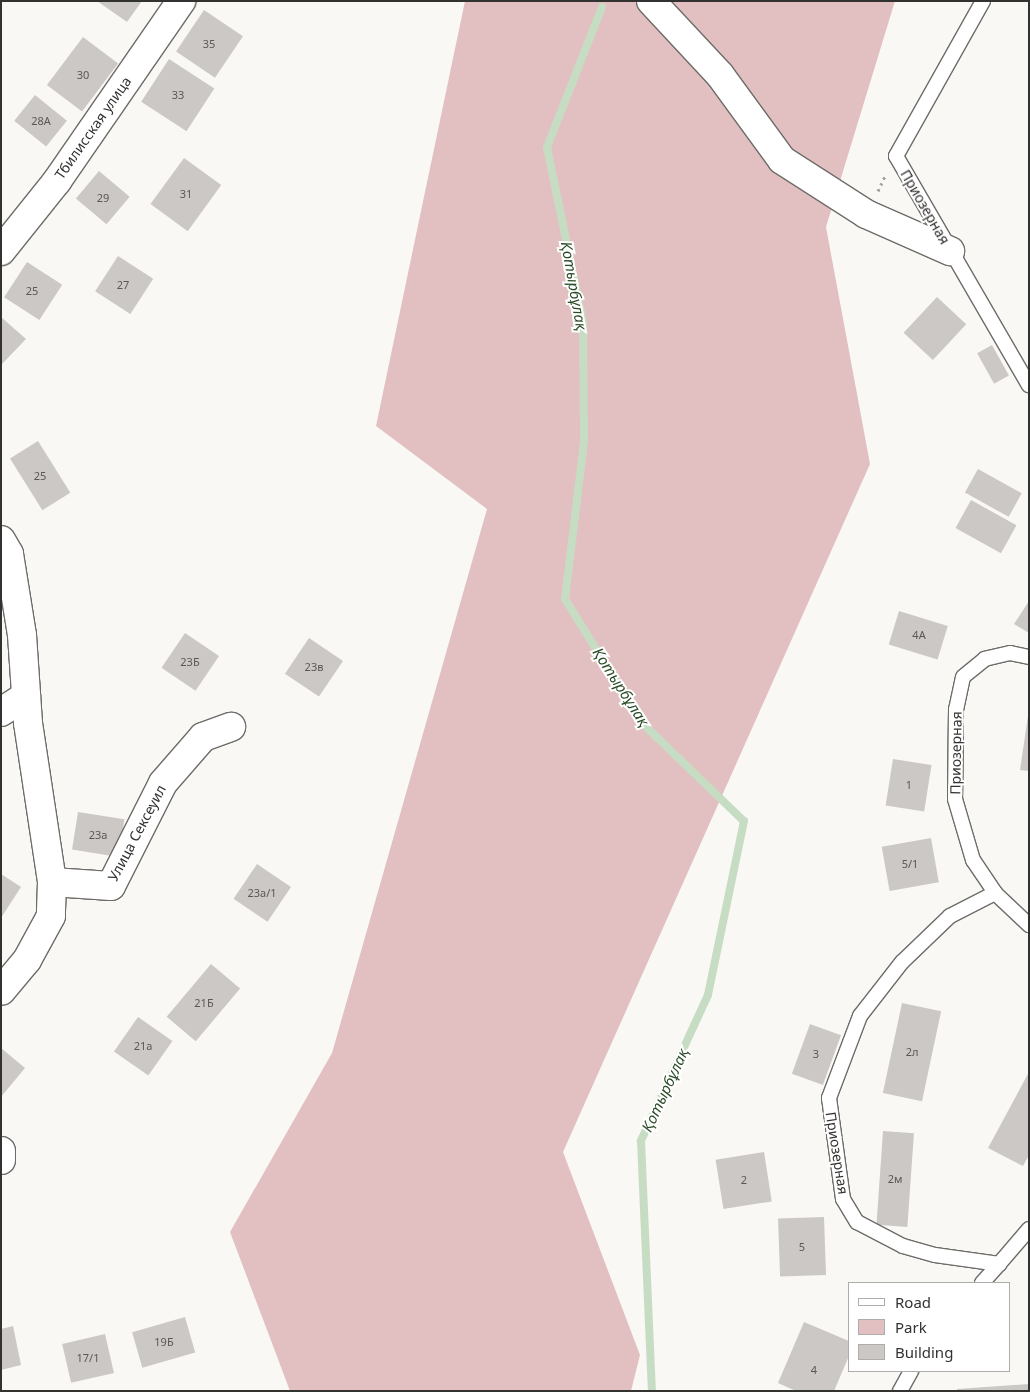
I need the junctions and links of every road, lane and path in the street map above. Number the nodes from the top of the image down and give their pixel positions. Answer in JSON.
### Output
{"nodes":[{"id":1,"x":181,"y":1,"type":"edge"},
{"id":2,"x":651,"y":1,"type":"edge"},
{"id":3,"x":983,"y":1,"type":"edge"},
{"id":4,"x":896,"y":156,"type":"junction"},
{"id":5,"x":866,"y":214,"type":"junction"},
{"id":6,"x":1,"y":251,"type":"edge"},
{"id":7,"x":950,"y":251,"type":"junction"},
{"id":8,"x":1029,"y":385,"type":"edge"},
{"id":9,"x":1,"y":540,"type":"edge"},
{"id":10,"x":1029,"y":657,"type":"edge"},
{"id":11,"x":26,"y":696,"type":"junction"},
{"id":12,"x":1,"y":712,"type":"edge"},
{"id":13,"x":231,"y":727,"type":"dead end"},
{"id":14,"x":52,"y":882,"type":"junction"},
{"id":15,"x":995,"y":893,"type":"junction"},
{"id":16,"x":1029,"y":925,"type":"edge"},
{"id":17,"x":1,"y":991,"type":"edge"},
{"id":18,"x":1,"y":1151,"type":"edge"},
{"id":19,"x":1,"y":1160,"type":"edge"},
{"id":20,"x":1029,"y":1229,"type":"edge"},
{"id":21,"x":998,"y":1264,"type":"junction"},
{"id":22,"x":983,"y":1282,"type":"edge"},
{"id":23,"x":911,"y":1372,"type":"edge"},
{"id":24,"x":900,"y":1391,"type":"edge"}],
"edges":[{"from":1,"to":6,"type":"street","name":"Тбилисская улица"},
{"from":2,"to":5,"type":"street"},
{"from":3,"to":4,"type":"lane","name":"Приозерная"},
{"from":4,"to":5,"type":"path"},
{"from":4,"to":7,"type":"lane","name":"Приозерная"},
{"from":5,"to":7,"type":"street"},
{"from":7,"to":8,"type":"lane","name":"Приозерная"},
{"from":9,"to":11,"type":"street"},
{"from":10,"to":15,"type":"lane","name":"Приозерная"},
{"from":11,"to":12,"type":"street"},
{"from":11,"to":14,"type":"street"},
{"from":13,"to":14,"type":"street","name":"Улица Сексеуил"},
{"from":14,"to":17,"type":"street"},
{"from":15,"to":16,"type":"lane","name":"Приозерная"},
{"from":15,"to":21,"type":"lane","name":"Приозерная"},
{"from":18,"to":19,"type":"street"},
{"from":20,"to":21,"type":"lane"},
{"from":21,"to":22,"type":"lane"},
{"from":23,"to":24,"type":"lane"}]}
